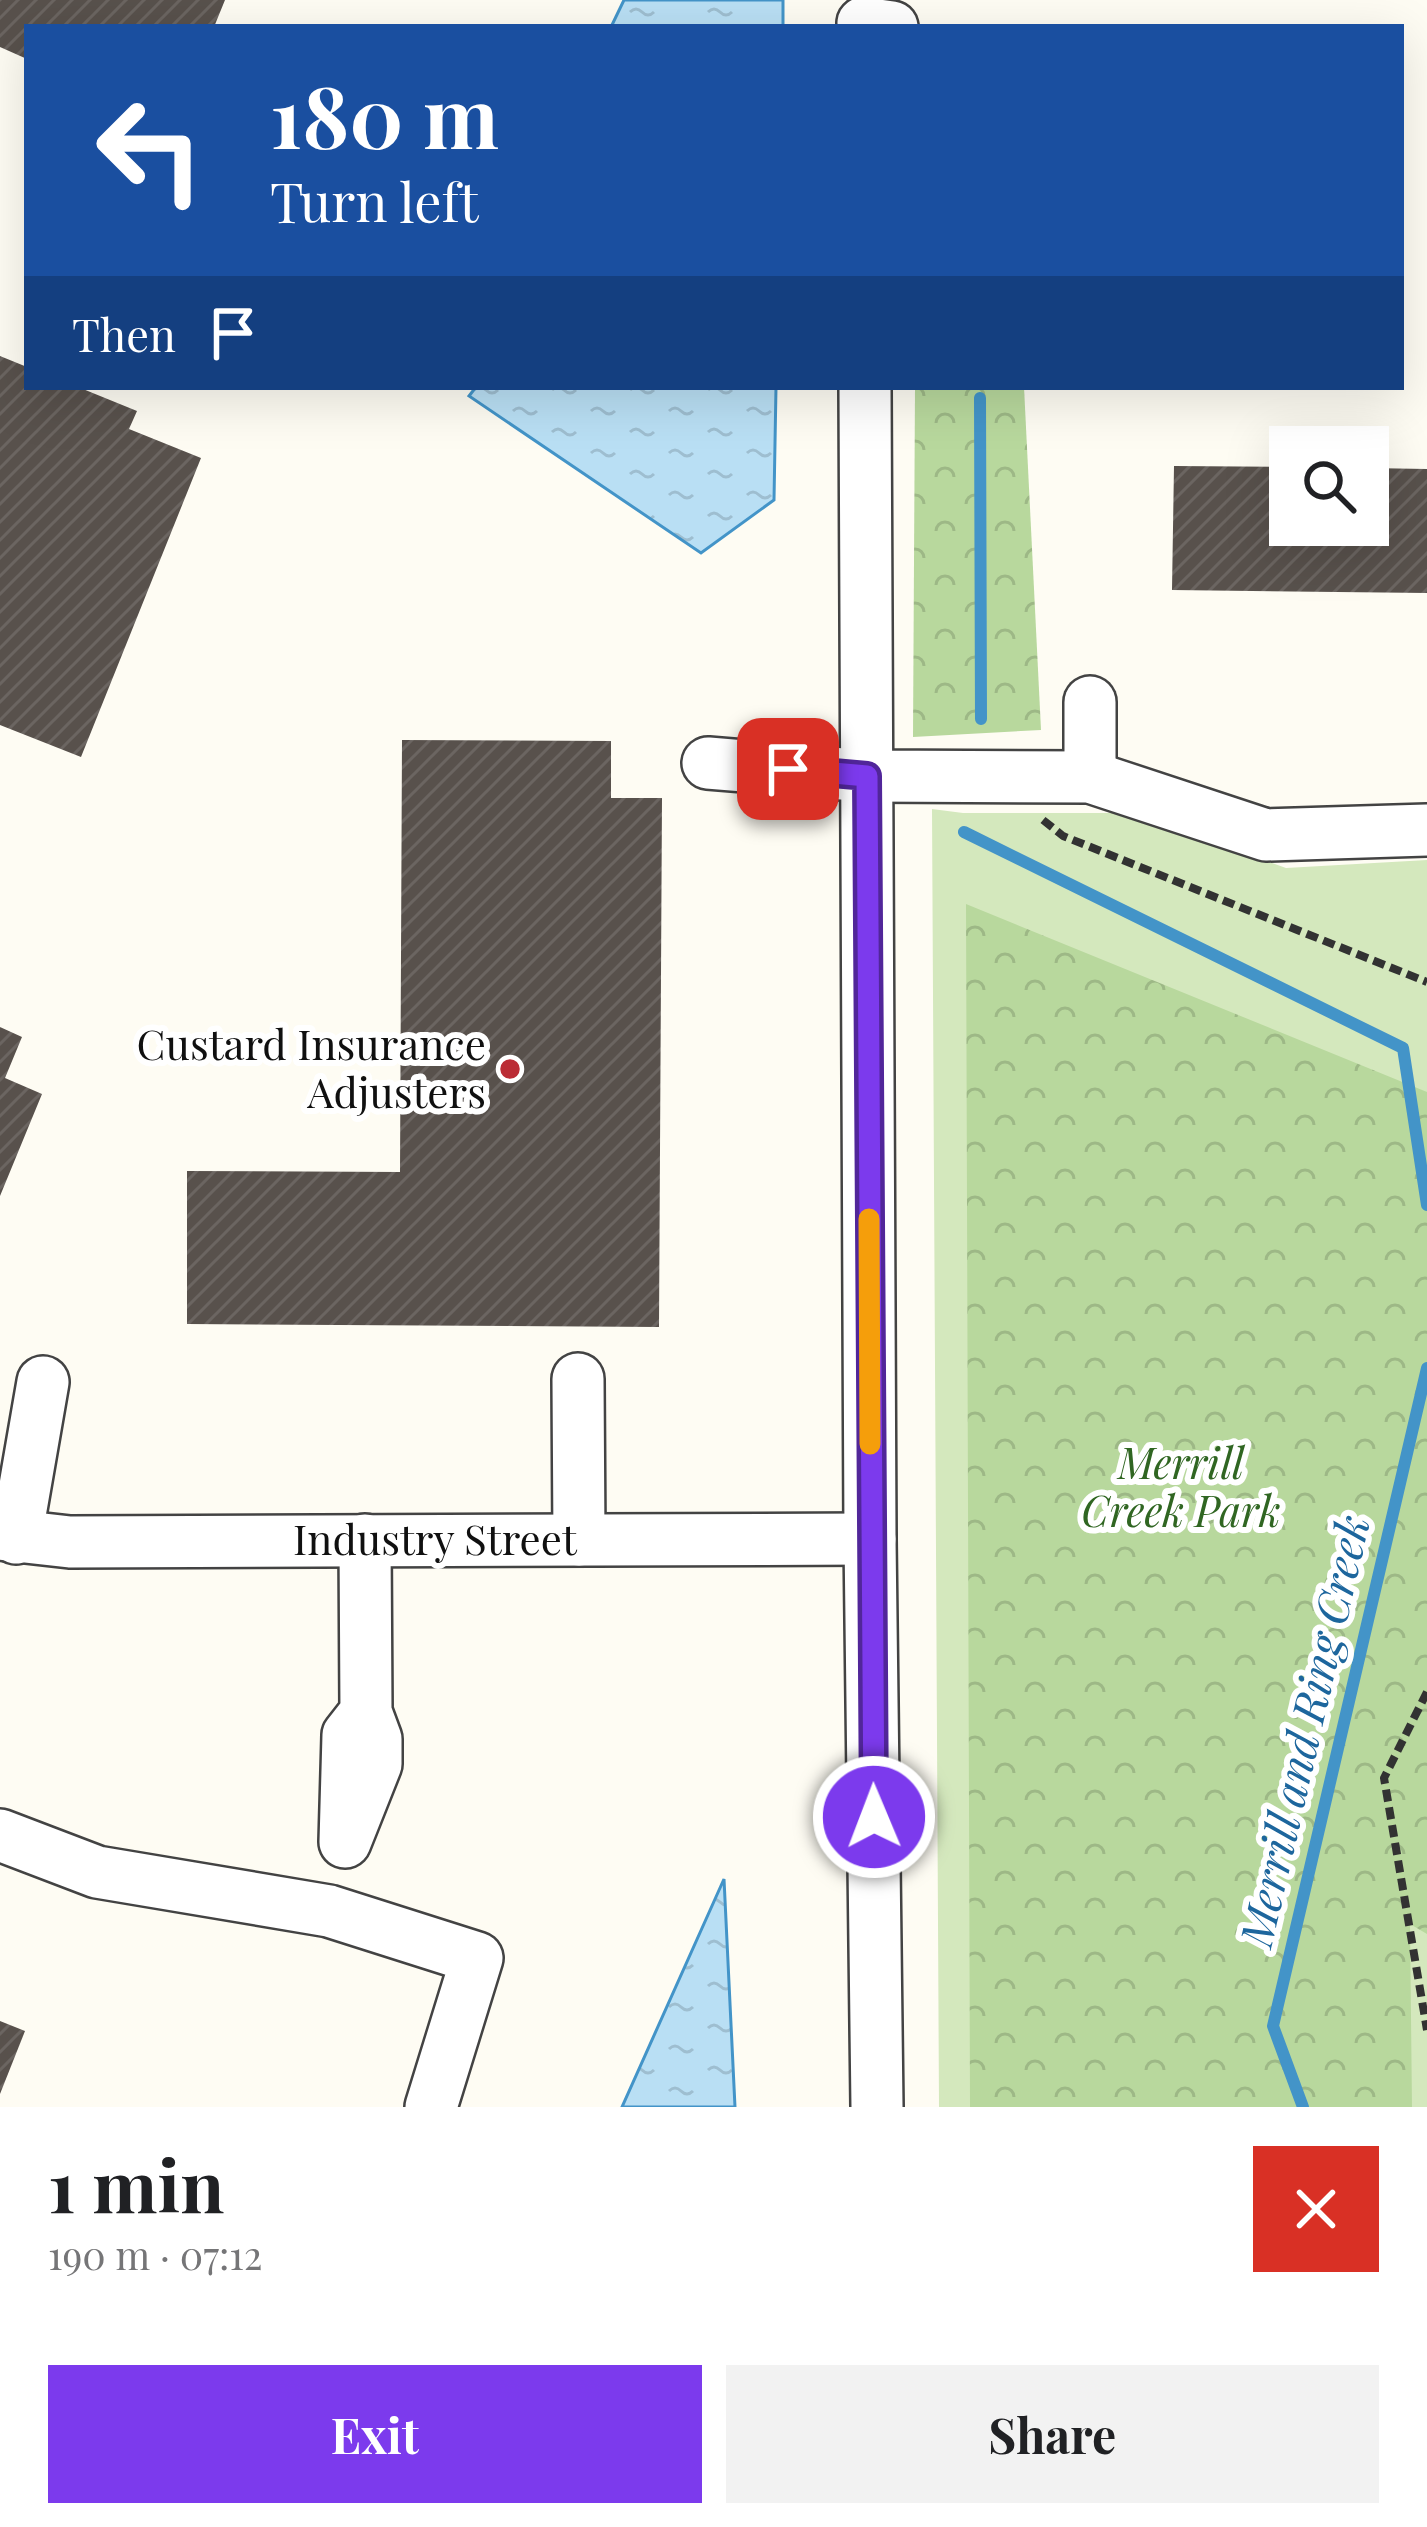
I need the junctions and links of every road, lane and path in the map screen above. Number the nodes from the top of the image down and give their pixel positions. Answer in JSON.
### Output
{"nodes":[{"id":1,"x":865,"y":390,"type":"edge"},
{"id":2,"x":1090,"y":702,"type":"dead end"},
{"id":3,"x":708,"y":763,"type":"dead end"},
{"id":4,"x":867,"y":776,"type":"junction"},
{"id":5,"x":991,"y":777,"type":"junction"},
{"id":6,"x":1090,"y":777,"type":"junction"},
{"id":7,"x":1427,"y":830,"type":"edge"},
{"id":8,"x":1427,"y":982,"type":"edge"},
{"id":9,"x":578,"y":1379,"type":"dead end"},
{"id":10,"x":43,"y":1382,"type":"dead end"},
{"id":11,"x":8,"y":1536,"type":"edge"},
{"id":12,"x":870,"y":1539,"type":"junction"},
{"id":13,"x":364,"y":1540,"type":"junction"},
{"id":14,"x":579,"y":1540,"type":"junction"},
{"id":15,"x":1427,"y":1692,"type":"edge"},
{"id":16,"x":0,"y":1835,"type":"edge"},
{"id":17,"x":329,"y":1911,"type":"junction"},
{"id":18,"x":1427,"y":2030,"type":"edge"},
{"id":19,"x":431,"y":2107,"type":"edge"},
{"id":20,"x":877,"y":2107,"type":"edge"}],
"edges":[{"from":1,"to":4,"type":"street"},
{"from":2,"to":6,"type":"street"},
{"from":3,"to":4,"type":"street"},
{"from":4,"to":5,"type":"street"},
{"from":4,"to":12,"type":"street"},
{"from":5,"to":6,"type":"street"},
{"from":5,"to":8,"type":"path"},
{"from":6,"to":7,"type":"street"},
{"from":9,"to":14,"type":"street"},
{"from":10,"to":11,"type":"street"},
{"from":11,"to":13,"type":"street","name":"Industry Street"},
{"from":12,"to":14,"type":"street","name":"Industry Street"},
{"from":12,"to":20,"type":"street"},
{"from":13,"to":14,"type":"street","name":"Industry Street"},
{"from":13,"to":17,"type":"street"},
{"from":15,"to":18,"type":"path"},
{"from":16,"to":17,"type":"street"},
{"from":17,"to":19,"type":"street"}]}
